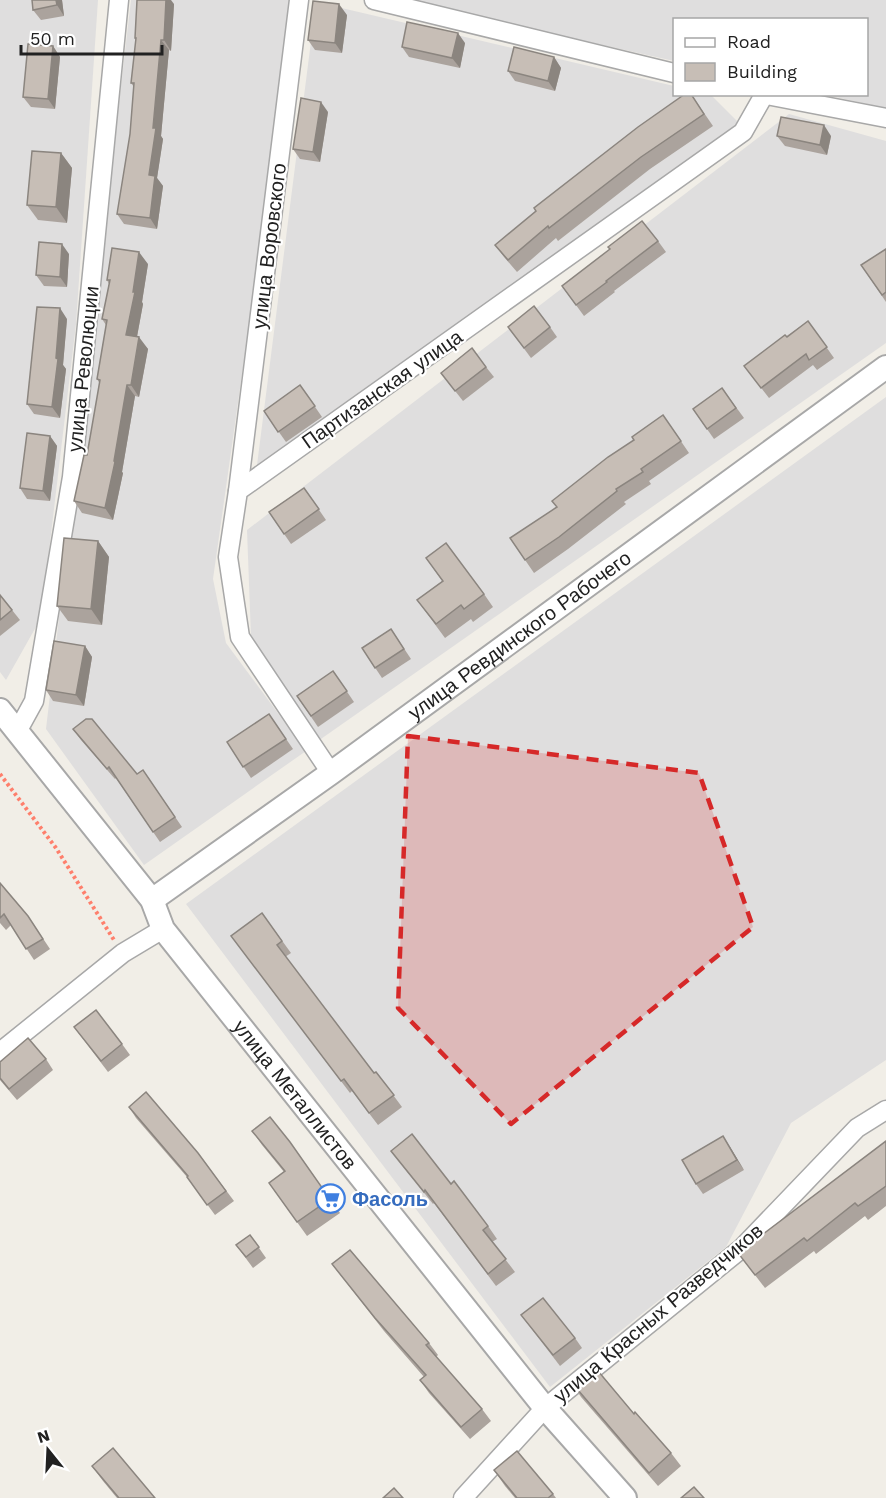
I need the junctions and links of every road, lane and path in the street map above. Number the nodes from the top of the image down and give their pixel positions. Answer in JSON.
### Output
{"nodes":[{"id":1,"x":119,"y":0,"type":"edge"},
{"id":2,"x":299,"y":0,"type":"edge"},
{"id":3,"x":374,"y":0,"type":"edge"},
{"id":4,"x":673,"y":73,"type":"edge"},
{"id":5,"x":762,"y":96,"type":"edge"},
{"id":6,"x":768,"y":96,"type":"edge"},
{"id":7,"x":886,"y":118,"type":"edge"},
{"id":8,"x":886,"y":367,"type":"edge"},
{"id":9,"x":238,"y":491,"type":"junction"},
{"id":10,"x":0,"y":710,"type":"edge"},
{"id":11,"x":17,"y":732,"type":"junction"},
{"id":12,"x":331,"y":772,"type":"junction"},
{"id":13,"x":0,"y":774,"type":"edge"},
{"id":14,"x":152,"y":900,"type":"junction"},
{"id":15,"x":163,"y":929,"type":"junction"},
{"id":16,"x":123,"y":953,"type":"junction"},
{"id":17,"x":0,"y":1052,"type":"edge"},
{"id":18,"x":886,"y":1110,"type":"edge"},
{"id":19,"x":545,"y":1408,"type":"junction"},
{"id":20,"x":463,"y":1498,"type":"edge"},
{"id":21,"x":625,"y":1498,"type":"edge"}],
"edges":[{"from":1,"to":11,"type":"street","name":"улица Революции"},
{"from":2,"to":9,"type":"street","name":"улица Воровского"},
{"from":3,"to":4,"type":"street"},
{"from":5,"to":9,"type":"street","name":"Партизанская улица"},
{"from":6,"to":7,"type":"street"},
{"from":8,"to":12,"type":"street","name":"улица Ревдинского Рабочего"},
{"from":9,"to":12,"type":"street"},
{"from":10,"to":11,"type":"street","name":"улица Металлистов"},
{"from":11,"to":14,"type":"street","name":"улица Металлистов"},
{"from":12,"to":14,"type":"street","name":"улица Ревдинского Рабочего"},
{"from":13,"to":16,"type":"path"},
{"from":14,"to":15,"type":"street","name":"улица Металлистов"},
{"from":15,"to":16,"type":"street"},
{"from":15,"to":19,"type":"street","name":"улица Металлистов"},
{"from":16,"to":17,"type":"street"},
{"from":18,"to":19,"type":"street","name":"улица Красных Разведчиков"},
{"from":19,"to":20,"type":"street","name":"улица Красных Разведчиков"},
{"from":19,"to":21,"type":"street","name":"улица Металлистов"}]}
